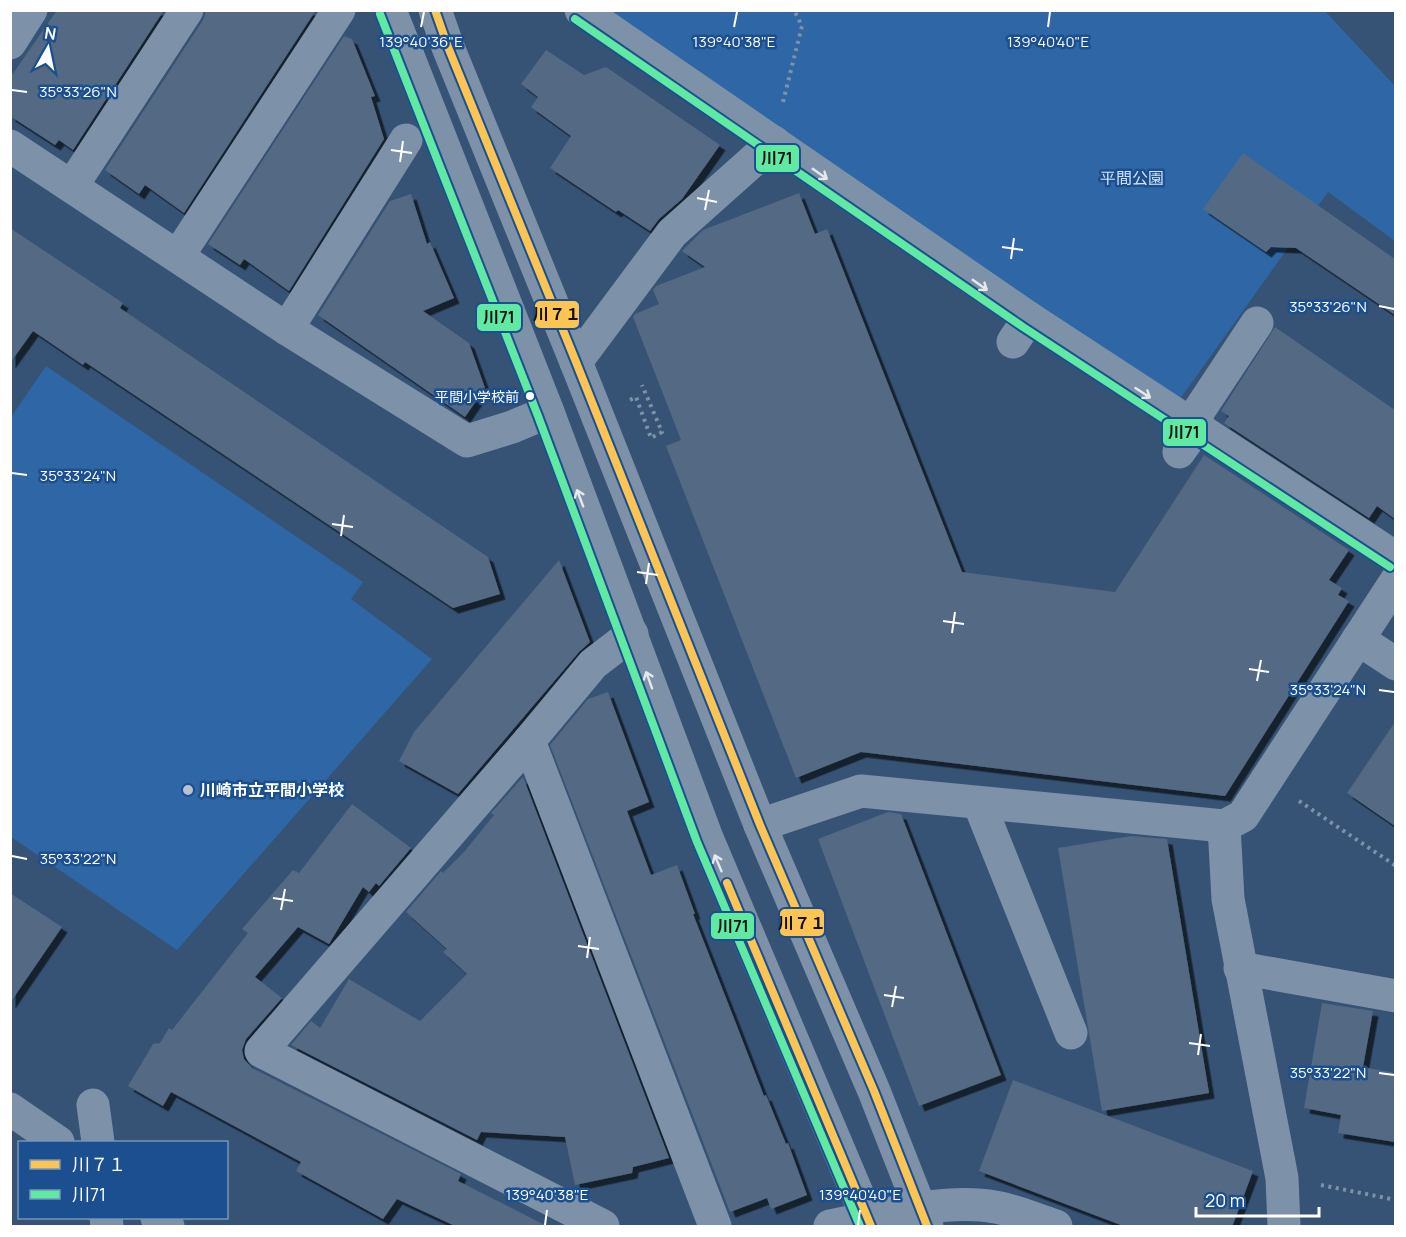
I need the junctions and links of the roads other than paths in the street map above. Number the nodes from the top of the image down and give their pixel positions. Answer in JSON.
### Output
{"nodes":[{"id":1,"x":31,"y":10,"type":"edge"},
{"id":2,"x":187,"y":10,"type":"edge"},
{"id":3,"x":339,"y":10,"type":"edge"},
{"id":4,"x":390,"y":10,"type":"edge"},
{"id":5,"x":435,"y":10,"type":"edge"},
{"id":6,"x":581,"y":10,"type":"edge"},
{"id":7,"x":10,"y":43,"type":"edge"},
{"id":8,"x":406,"y":140,"type":"dead end"},
{"id":9,"x":774,"y":142,"type":"junction"},
{"id":10,"x":10,"y":146,"type":"edge"},
{"id":11,"x":72,"y":186,"type":"junction"},
{"id":12,"x":178,"y":256,"type":"junction"},
{"id":13,"x":1257,"y":323,"type":"dead end"},
{"id":14,"x":287,"y":329,"type":"junction"},
{"id":15,"x":576,"y":362,"type":"junction"},
{"id":16,"x":548,"y":412,"type":"junction"},
{"id":17,"x":1188,"y":440,"type":"junction"},
{"id":18,"x":1395,"y":558,"type":"edge"},
{"id":19,"x":1395,"y":581,"type":"edge"},
{"id":20,"x":632,"y":634,"type":"junction"},
{"id":21,"x":1358,"y":639,"type":"junction"},
{"id":22,"x":1395,"y":664,"type":"edge"},
{"id":23,"x":529,"y":741,"type":"junction"},
{"id":24,"x":979,"y":803,"type":"junction"},
{"id":25,"x":760,"y":825,"type":"junction"},
{"id":26,"x":1224,"y":826,"type":"junction"},
{"id":27,"x":1240,"y":968,"type":"junction"},
{"id":28,"x":1395,"y":996,"type":"edge"},
{"id":29,"x":1071,"y":1033,"type":"dead end"},
{"id":30,"x":93,"y":1105,"type":"dead end"},
{"id":31,"x":10,"y":1109,"type":"edge"},
{"id":32,"x":55,"y":1141,"type":"edge"},
{"id":33,"x":98,"y":1141,"type":"edge"},
{"id":34,"x":924,"y":1218,"type":"edge"},
{"id":35,"x":869,"y":1222,"type":"edge"},
{"id":36,"x":603,"y":1227,"type":"edge"},
{"id":37,"x":715,"y":1227,"type":"edge"},
{"id":38,"x":830,"y":1227,"type":"edge"},
{"id":39,"x":1056,"y":1227,"type":"edge"},
{"id":40,"x":1284,"y":1227,"type":"edge"}],
"edges":[{"from":1,"to":7,"type":"street"},
{"from":2,"to":11,"type":"street"},
{"from":3,"to":12,"type":"street"},
{"from":4,"to":16,"type":"street"},
{"from":5,"to":15,"type":"street"},
{"from":6,"to":9,"type":"street"},
{"from":8,"to":14,"type":"street"},
{"from":9,"to":15,"type":"street"},
{"from":9,"to":17,"type":"street","one_way":true},
{"from":10,"to":11,"type":"street"},
{"from":11,"to":12,"type":"street"},
{"from":12,"to":14,"type":"street"},
{"from":13,"to":17,"type":"street"},
{"from":14,"to":16,"type":"street"},
{"from":15,"to":25,"type":"street"},
{"from":20,"to":16,"type":"street","one_way":true},
{"from":17,"to":18,"type":"street"},
{"from":19,"to":21,"type":"street"},
{"from":20,"to":23,"type":"street"},
{"from":35,"to":20,"type":"street","one_way":true},
{"from":21,"to":22,"type":"street"},
{"from":21,"to":26,"type":"street"},
{"from":23,"to":36,"type":"street"},
{"from":23,"to":37,"type":"street"},
{"from":24,"to":25,"type":"street"},
{"from":24,"to":26,"type":"street"},
{"from":24,"to":29,"type":"street"},
{"from":25,"to":34,"type":"street"},
{"from":26,"to":27,"type":"street"},
{"from":27,"to":28,"type":"street"},
{"from":27,"to":40,"type":"street"},
{"from":30,"to":33,"type":"street"},
{"from":31,"to":32,"type":"street"},
{"from":34,"to":35,"type":"street"},
{"from":34,"to":39,"type":"street"},
{"from":35,"to":38,"type":"street"}]}
